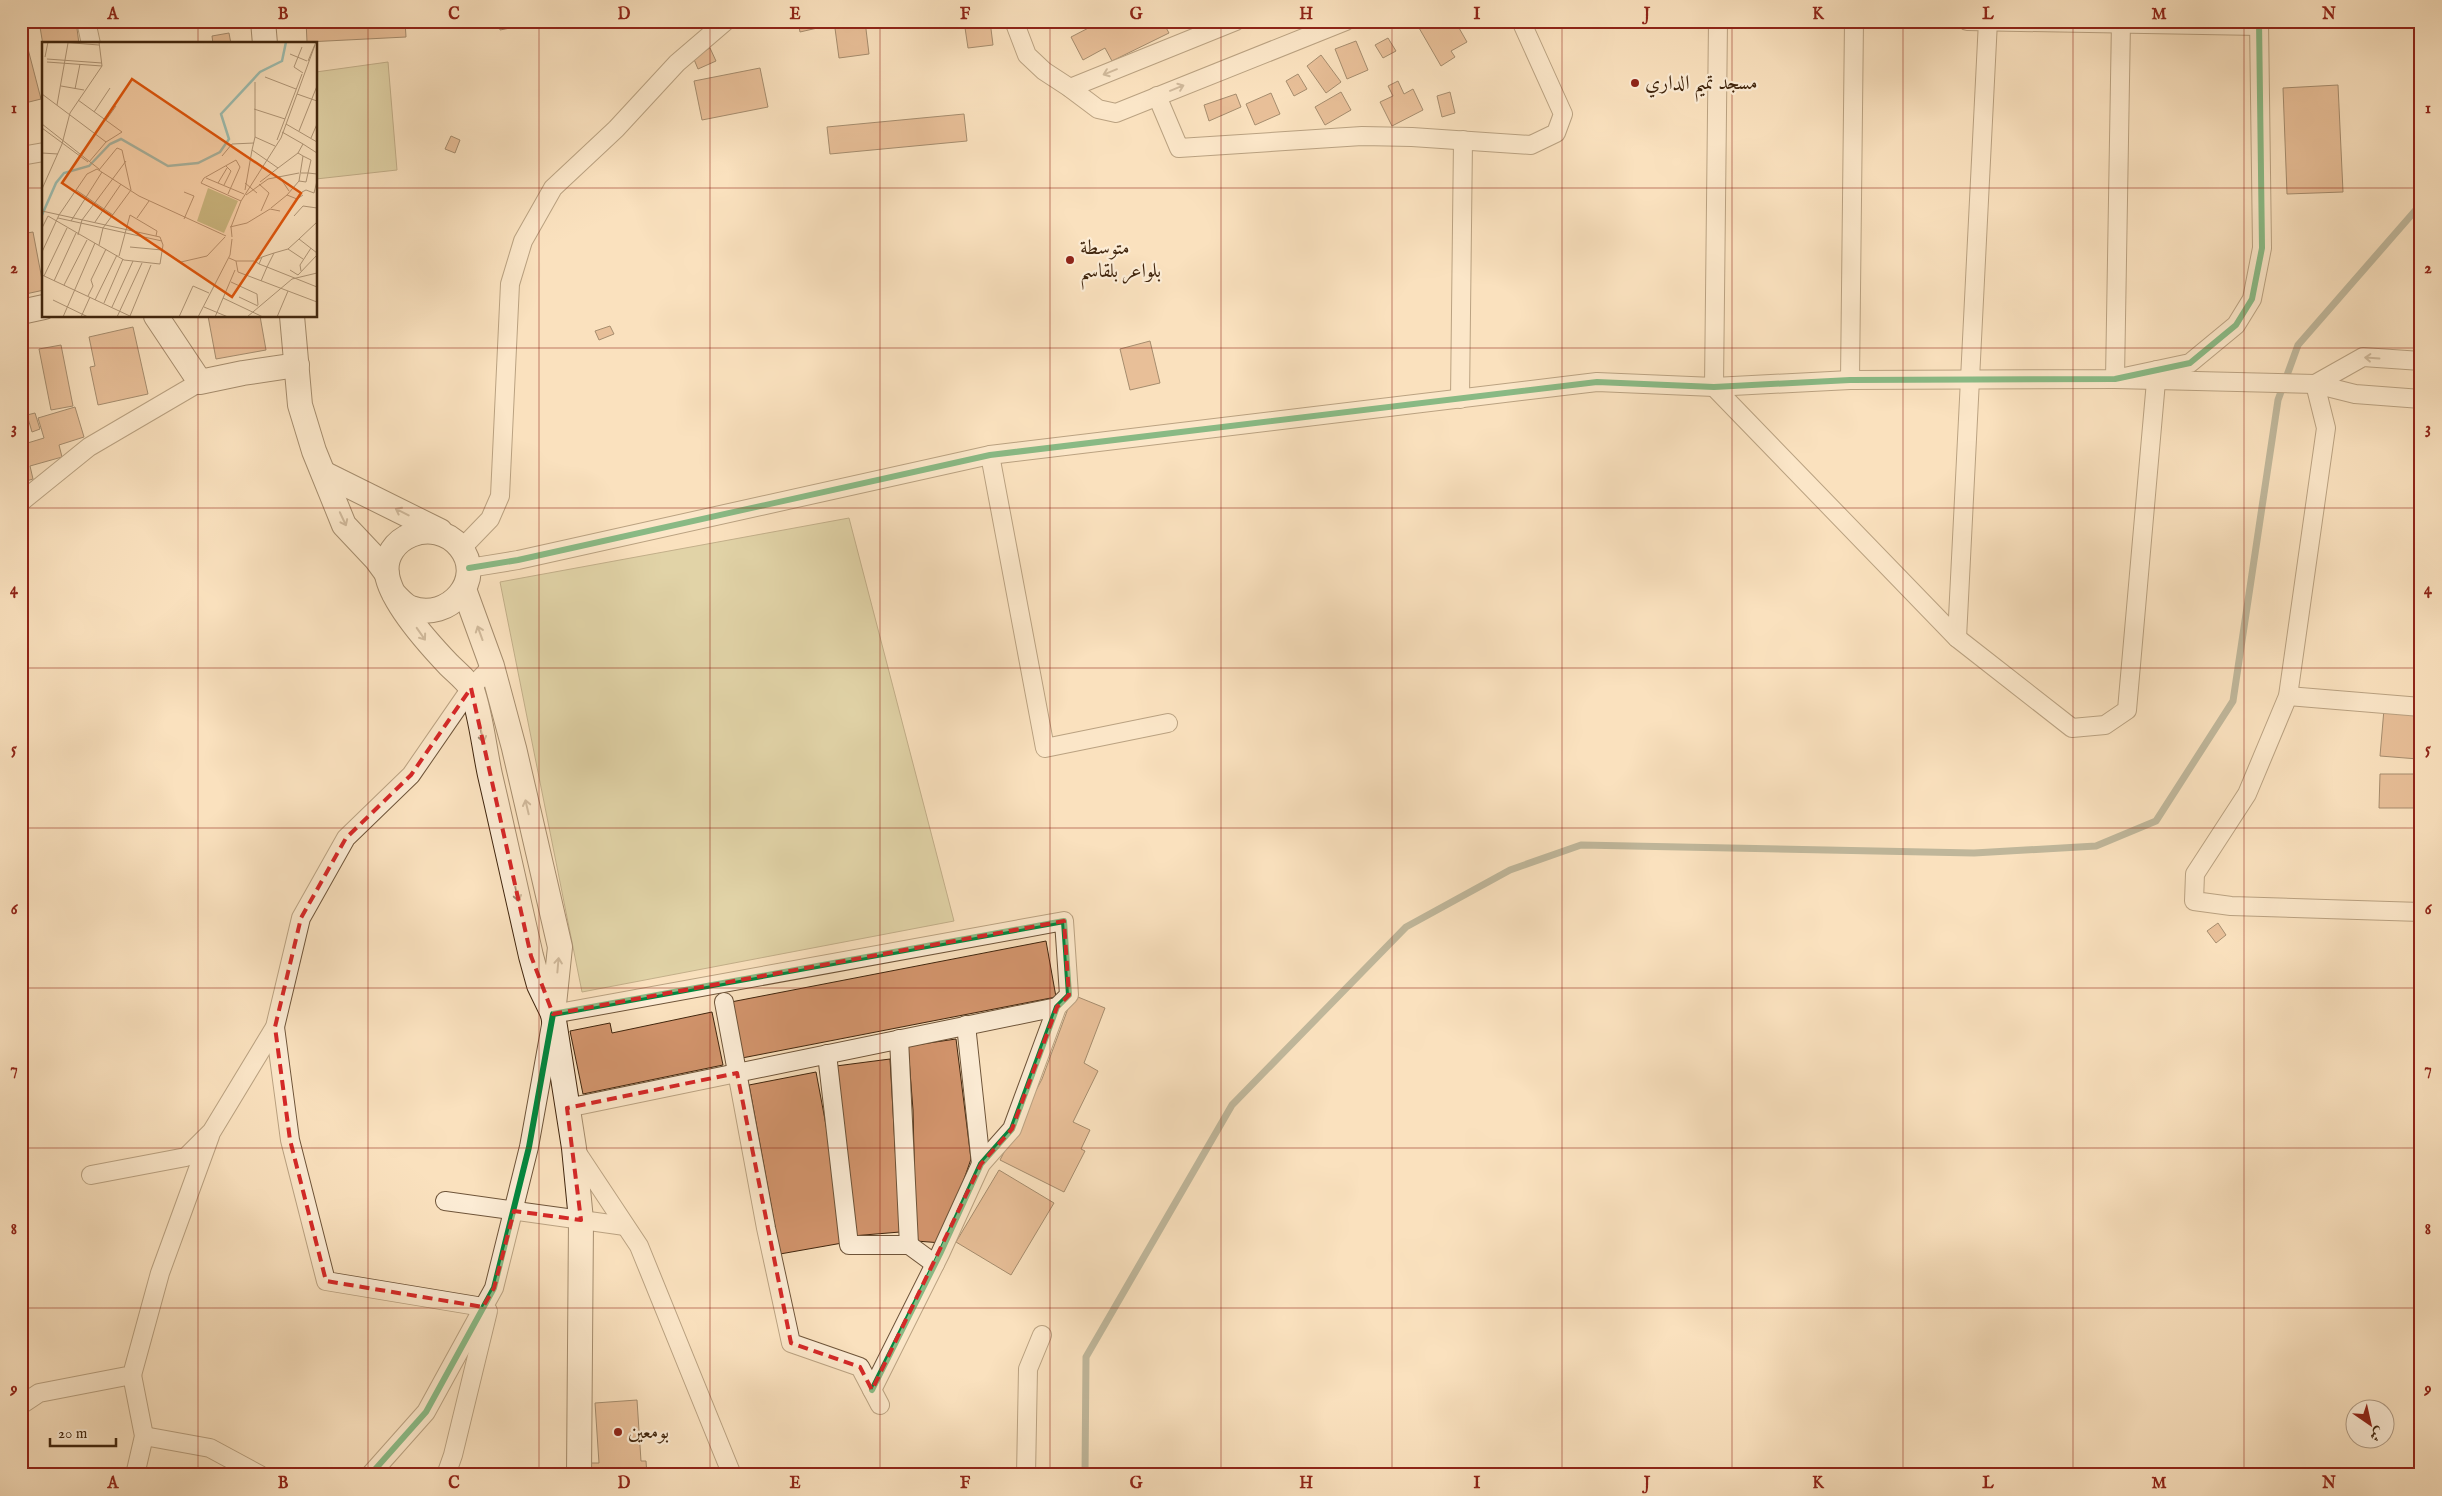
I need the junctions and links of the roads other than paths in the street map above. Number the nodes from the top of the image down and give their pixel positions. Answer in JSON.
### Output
{"nodes":[{"id":1,"x":86,"y":21,"type":"edge"},
{"id":2,"x":263,"y":21,"type":"edge"},
{"id":3,"x":726,"y":21,"type":"edge"},
{"id":4,"x":1014,"y":21,"type":"edge"},
{"id":5,"x":1236,"y":21,"type":"edge"},
{"id":6,"x":1346,"y":21,"type":"edge"},
{"id":7,"x":1521,"y":21,"type":"edge"},
{"id":8,"x":1718,"y":21,"type":"edge"},
{"id":9,"x":1854,"y":21,"type":"edge"},
{"id":10,"x":1966,"y":21,"type":"edge"},
{"id":11,"x":1988,"y":21,"type":"edge"},
{"id":12,"x":2121,"y":22,"type":"edge"},
{"id":13,"x":2259,"y":24,"type":"edge"},
{"id":14,"x":91,"y":42,"type":"edge"},
{"id":15,"x":265,"y":42,"type":"edge"},
{"id":16,"x":1070,"y":88,"type":"junction"},
{"id":17,"x":1157,"y":96,"type":"junction"},
{"id":18,"x":1463,"y":140,"type":"junction"},
{"id":19,"x":42,"y":152,"type":"edge"},
{"id":20,"x":21,"y":156,"type":"edge"},
{"id":21,"x":42,"y":308,"type":"edge"},
{"id":22,"x":21,"y":312,"type":"edge"},
{"id":23,"x":157,"y":318,"type":"edge"},
{"id":24,"x":292,"y":318,"type":"edge"},
{"id":25,"x":2421,"y":362,"type":"edge"},
{"id":26,"x":297,"y":366,"type":"junction"},
{"id":27,"x":2156,"y":375,"type":"junction"},
{"id":28,"x":1970,"y":379,"type":"junction"},
{"id":29,"x":2115,"y":379,"type":"junction"},
{"id":30,"x":1850,"y":380,"type":"junction"},
{"id":31,"x":200,"y":382,"type":"junction"},
{"id":32,"x":2315,"y":384,"type":"junction"},
{"id":33,"x":1714,"y":387,"type":"junction"},
{"id":34,"x":1460,"y":399,"type":"junction"},
{"id":35,"x":2421,"y":399,"type":"edge"},
{"id":36,"x":990,"y":455,"type":"junction"},
{"id":37,"x":325,"y":474,"type":"junction"},
{"id":38,"x":21,"y":502,"type":"edge"},
{"id":39,"x":460,"y":560,"type":"junction"},
{"id":40,"x":390,"y":584,"type":"junction"},
{"id":41,"x":1957,"y":638,"type":"junction"},
{"id":42,"x":492,"y":666,"type":"junction"},
{"id":43,"x":471,"y":688,"type":"junction"},
{"id":44,"x":2288,"y":696,"type":"junction"},
{"id":45,"x":2421,"y":707,"type":"edge"},
{"id":46,"x":1168,"y":723,"type":"dead end"},
{"id":47,"x":2421,"y":912,"type":"edge"},
{"id":48,"x":724,"y":1002,"type":"dead end"},
{"id":49,"x":1057,"y":1006,"type":"junction"},
{"id":50,"x":553,"y":1014,"type":"junction"},
{"id":51,"x":966,"y":1025,"type":"junction"},
{"id":52,"x":275,"y":1027,"type":"junction"},
{"id":53,"x":899,"y":1039,"type":"junction"},
{"id":54,"x":827,"y":1054,"type":"junction"},
{"id":55,"x":738,"y":1073,"type":"junction"},
{"id":56,"x":567,"y":1108,"type":"junction"},
{"id":57,"x":212,"y":1131,"type":"junction"},
{"id":58,"x":574,"y":1148,"type":"junction"},
{"id":59,"x":980,"y":1164,"type":"junction"},
{"id":60,"x":91,"y":1175,"type":"dead end"},
{"id":61,"x":445,"y":1201,"type":"dead end"},
{"id":62,"x":514,"y":1211,"type":"junction"},
{"id":63,"x":581,"y":1220,"type":"junction"},
{"id":64,"x":625,"y":1226,"type":"junction"},
{"id":65,"x":908,"y":1245,"type":"junction"},
{"id":66,"x":935,"y":1264,"type":"junction"},
{"id":67,"x":494,"y":1288,"type":"junction"},
{"id":68,"x":483,"y":1307,"type":"junction"},
{"id":69,"x":1042,"y":1335,"type":"dead end"},
{"id":70,"x":132,"y":1375,"type":"junction"},
{"id":71,"x":21,"y":1405,"type":"edge"},
{"id":72,"x":144,"y":1436,"type":"junction"},
{"id":73,"x":135,"y":1475,"type":"edge"},
{"id":74,"x":260,"y":1475,"type":"edge"},
{"id":75,"x":370,"y":1475,"type":"edge"},
{"id":76,"x":446,"y":1475,"type":"edge"},
{"id":77,"x":579,"y":1475,"type":"edge"},
{"id":78,"x":732,"y":1475,"type":"edge"},
{"id":79,"x":1026,"y":1475,"type":"edge"}],
"edges":[{"from":1,"to":14,"type":"street"},
{"from":2,"to":15,"type":"main road"},
{"from":3,"to":39,"type":"street"},
{"from":4,"to":16,"type":"street"},
{"from":5,"to":16,"type":"street","one_way":true},
{"from":17,"to":6,"type":"street","one_way":true},
{"from":7,"to":18,"type":"street"},
{"from":8,"to":33,"type":"street"},
{"from":9,"to":30,"type":"street"},
{"from":10,"to":11,"type":"street"},
{"from":11,"to":12,"type":"street"},
{"from":11,"to":28,"type":"street"},
{"from":12,"to":13,"type":"street"},
{"from":12,"to":29,"type":"street"},
{"from":13,"to":27,"type":"street"},
{"from":16,"to":17,"type":"street"},
{"from":17,"to":18,"type":"street"},
{"from":18,"to":34,"type":"street"},
{"from":19,"to":20,"type":"street"},
{"from":21,"to":22,"type":"main road"},
{"from":23,"to":31,"type":"main road"},
{"from":24,"to":26,"type":"main road"},
{"from":25,"to":32,"type":"street","one_way":true},
{"from":26,"to":31,"type":"main road"},
{"from":26,"to":37,"type":"main road"},
{"from":27,"to":29,"type":"street"},
{"from":27,"to":32,"type":"street"},
{"from":27,"to":41,"type":"street"},
{"from":28,"to":29,"type":"street"},
{"from":28,"to":30,"type":"street"},
{"from":28,"to":41,"type":"street"},
{"from":30,"to":33,"type":"street"},
{"from":31,"to":38,"type":"street"},
{"from":32,"to":35,"type":"street"},
{"from":32,"to":44,"type":"street"},
{"from":33,"to":34,"type":"street"},
{"from":33,"to":41,"type":"street"},
{"from":34,"to":36,"type":"street"},
{"from":36,"to":39,"type":"street"},
{"from":36,"to":46,"type":"street"},
{"from":39,"to":37,"type":"main road","one_way":true},
{"from":37,"to":40,"type":"main road","one_way":true},
{"from":39,"to":40,"type":"main road"},
{"from":39,"to":40,"type":"main road"},
{"from":42,"to":39,"type":"main road","one_way":true},
{"from":40,"to":43,"type":"main road","one_way":true},
{"from":42,"to":43,"type":"street"},
{"from":50,"to":42,"type":"main road","one_way":true},
{"from":43,"to":50,"type":"main road","one_way":true},
{"from":43,"to":52,"type":"street"},
{"from":44,"to":45,"type":"street"},
{"from":44,"to":47,"type":"street"},
{"from":48,"to":55,"type":"street"},
{"from":49,"to":50,"type":"street"},
{"from":49,"to":51,"type":"street"},
{"from":49,"to":59,"type":"street"},
{"from":50,"to":56,"type":"main road"},
{"from":50,"to":62,"type":"street"},
{"from":51,"to":53,"type":"street"},
{"from":51,"to":59,"type":"street"},
{"from":52,"to":57,"type":"street"},
{"from":52,"to":68,"type":"street"},
{"from":53,"to":54,"type":"street"},
{"from":53,"to":65,"type":"street"},
{"from":54,"to":55,"type":"street"},
{"from":54,"to":65,"type":"street"},
{"from":55,"to":56,"type":"street"},
{"from":55,"to":66,"type":"street"},
{"from":56,"to":58,"type":"main road"},
{"from":57,"to":60,"type":"street"},
{"from":57,"to":70,"type":"street"},
{"from":58,"to":63,"type":"main road"},
{"from":58,"to":64,"type":"street"},
{"from":59,"to":66,"type":"street"},
{"from":61,"to":62,"type":"street"},
{"from":62,"to":63,"type":"street"},
{"from":62,"to":67,"type":"street"},
{"from":63,"to":64,"type":"street"},
{"from":63,"to":77,"type":"main road"},
{"from":64,"to":78,"type":"street"},
{"from":65,"to":66,"type":"street"},
{"from":67,"to":68,"type":"street"},
{"from":67,"to":76,"type":"street"},
{"from":68,"to":75,"type":"street"},
{"from":69,"to":79,"type":"street"},
{"from":70,"to":71,"type":"street"},
{"from":70,"to":72,"type":"street"},
{"from":72,"to":73,"type":"street"},
{"from":72,"to":74,"type":"street"}]}
